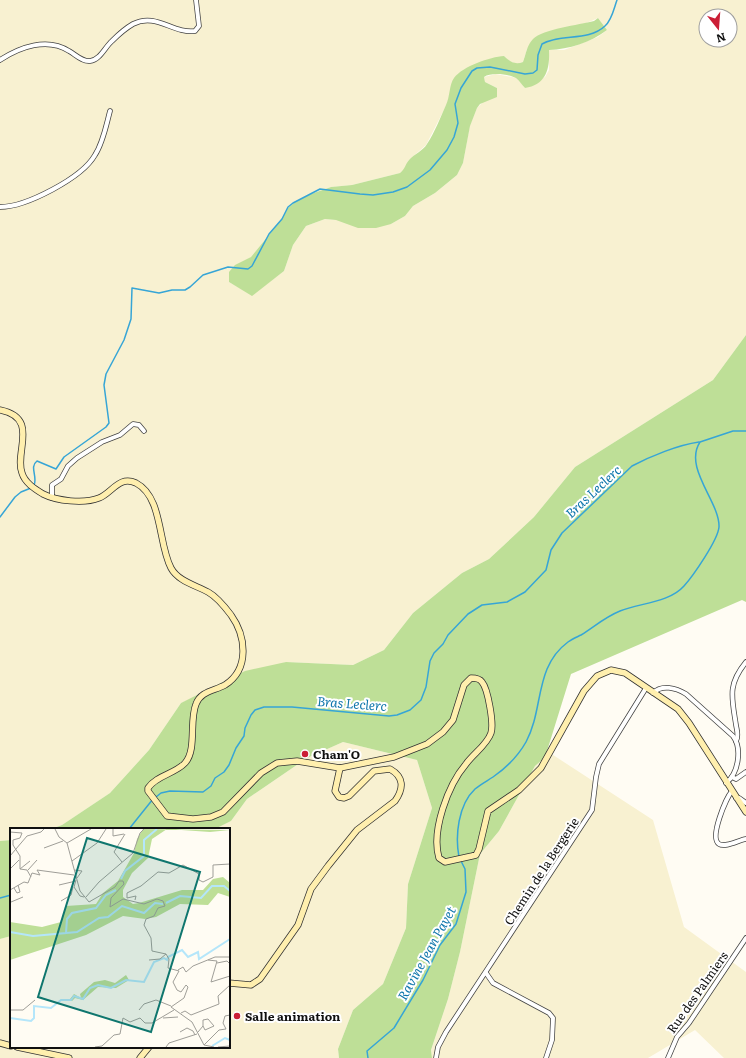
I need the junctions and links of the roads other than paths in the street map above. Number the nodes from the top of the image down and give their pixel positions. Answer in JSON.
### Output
{"nodes":[{"id":1,"x":196,"y":0,"type":"edge"},
{"id":2,"x":0,"y":60,"type":"edge"},
{"id":3,"x":110,"y":112,"type":"dead end"},
{"id":4,"x":0,"y":207,"type":"edge"},
{"id":5,"x":0,"y":410,"type":"edge"},
{"id":6,"x":144,"y":431,"type":"dead end"},
{"id":7,"x":52,"y":498,"type":"junction"},
{"id":8,"x":746,"y":662,"type":"edge"},
{"id":9,"x":646,"y":688,"type":"junction"},
{"id":10,"x":653,"y":692,"type":"junction"},
{"id":11,"x":736,"y":741,"type":"junction"},
{"id":12,"x":340,"y":768,"type":"junction"},
{"id":13,"x":746,"y":772,"type":"edge"},
{"id":14,"x":732,"y":777,"type":"junction"},
{"id":15,"x":726,"y":783,"type":"junction"},
{"id":16,"x":732,"y":791,"type":"junction"},
{"id":17,"x":736,"y":798,"type":"junction"},
{"id":18,"x":746,"y":803,"type":"edge"},
{"id":19,"x":746,"y":812,"type":"edge"},
{"id":20,"x":746,"y":839,"type":"edge"},
{"id":21,"x":746,"y":938,"type":"edge"},
{"id":22,"x":486,"y":973,"type":"junction"},
{"id":23,"x":230,"y":983,"type":"edge"},
{"id":24,"x":0,"y":1043,"type":"edge"},
{"id":25,"x":10,"y":1046,"type":"edge"},
{"id":26,"x":22,"y":1048,"type":"edge"},
{"id":27,"x":148,"y":1048,"type":"edge"},
{"id":28,"x":69,"y":1058,"type":"edge"},
{"id":29,"x":140,"y":1058,"type":"edge"},
{"id":30,"x":436,"y":1058,"type":"edge"},
{"id":31,"x":546,"y":1058,"type":"edge"},
{"id":32,"x":668,"y":1058,"type":"edge"}],
"edges":[{"from":1,"to":2,"type":"street"},
{"from":3,"to":4,"type":"street"},
{"from":5,"to":7,"type":"main road"},
{"from":6,"to":7,"type":"street"},
{"from":7,"to":12,"type":"main road"},
{"from":8,"to":11,"type":"street"},
{"from":9,"to":10,"type":"main road"},
{"from":9,"to":12,"type":"main road"},
{"from":9,"to":22,"type":"street","name":"Chemin de la Bergerie"},
{"from":10,"to":11,"type":"street"},
{"from":10,"to":15,"type":"main road"},
{"from":11,"to":14,"type":"street"},
{"from":12,"to":23,"type":"main road"},
{"from":13,"to":14,"type":"street"},
{"from":14,"to":15,"type":"street"},
{"from":15,"to":16,"type":"main road"},
{"from":16,"to":17,"type":"main road"},
{"from":16,"to":20,"type":"street"},
{"from":17,"to":18,"type":"street"},
{"from":17,"to":19,"type":"main road"},
{"from":21,"to":32,"type":"street","name":"Rue des Palmiers"},
{"from":22,"to":30,"type":"street","name":"Chemin de la Bergerie"},
{"from":22,"to":31,"type":"street"},
{"from":24,"to":25,"type":"main road"},
{"from":26,"to":28,"type":"main road"},
{"from":27,"to":29,"type":"main road"}]}
